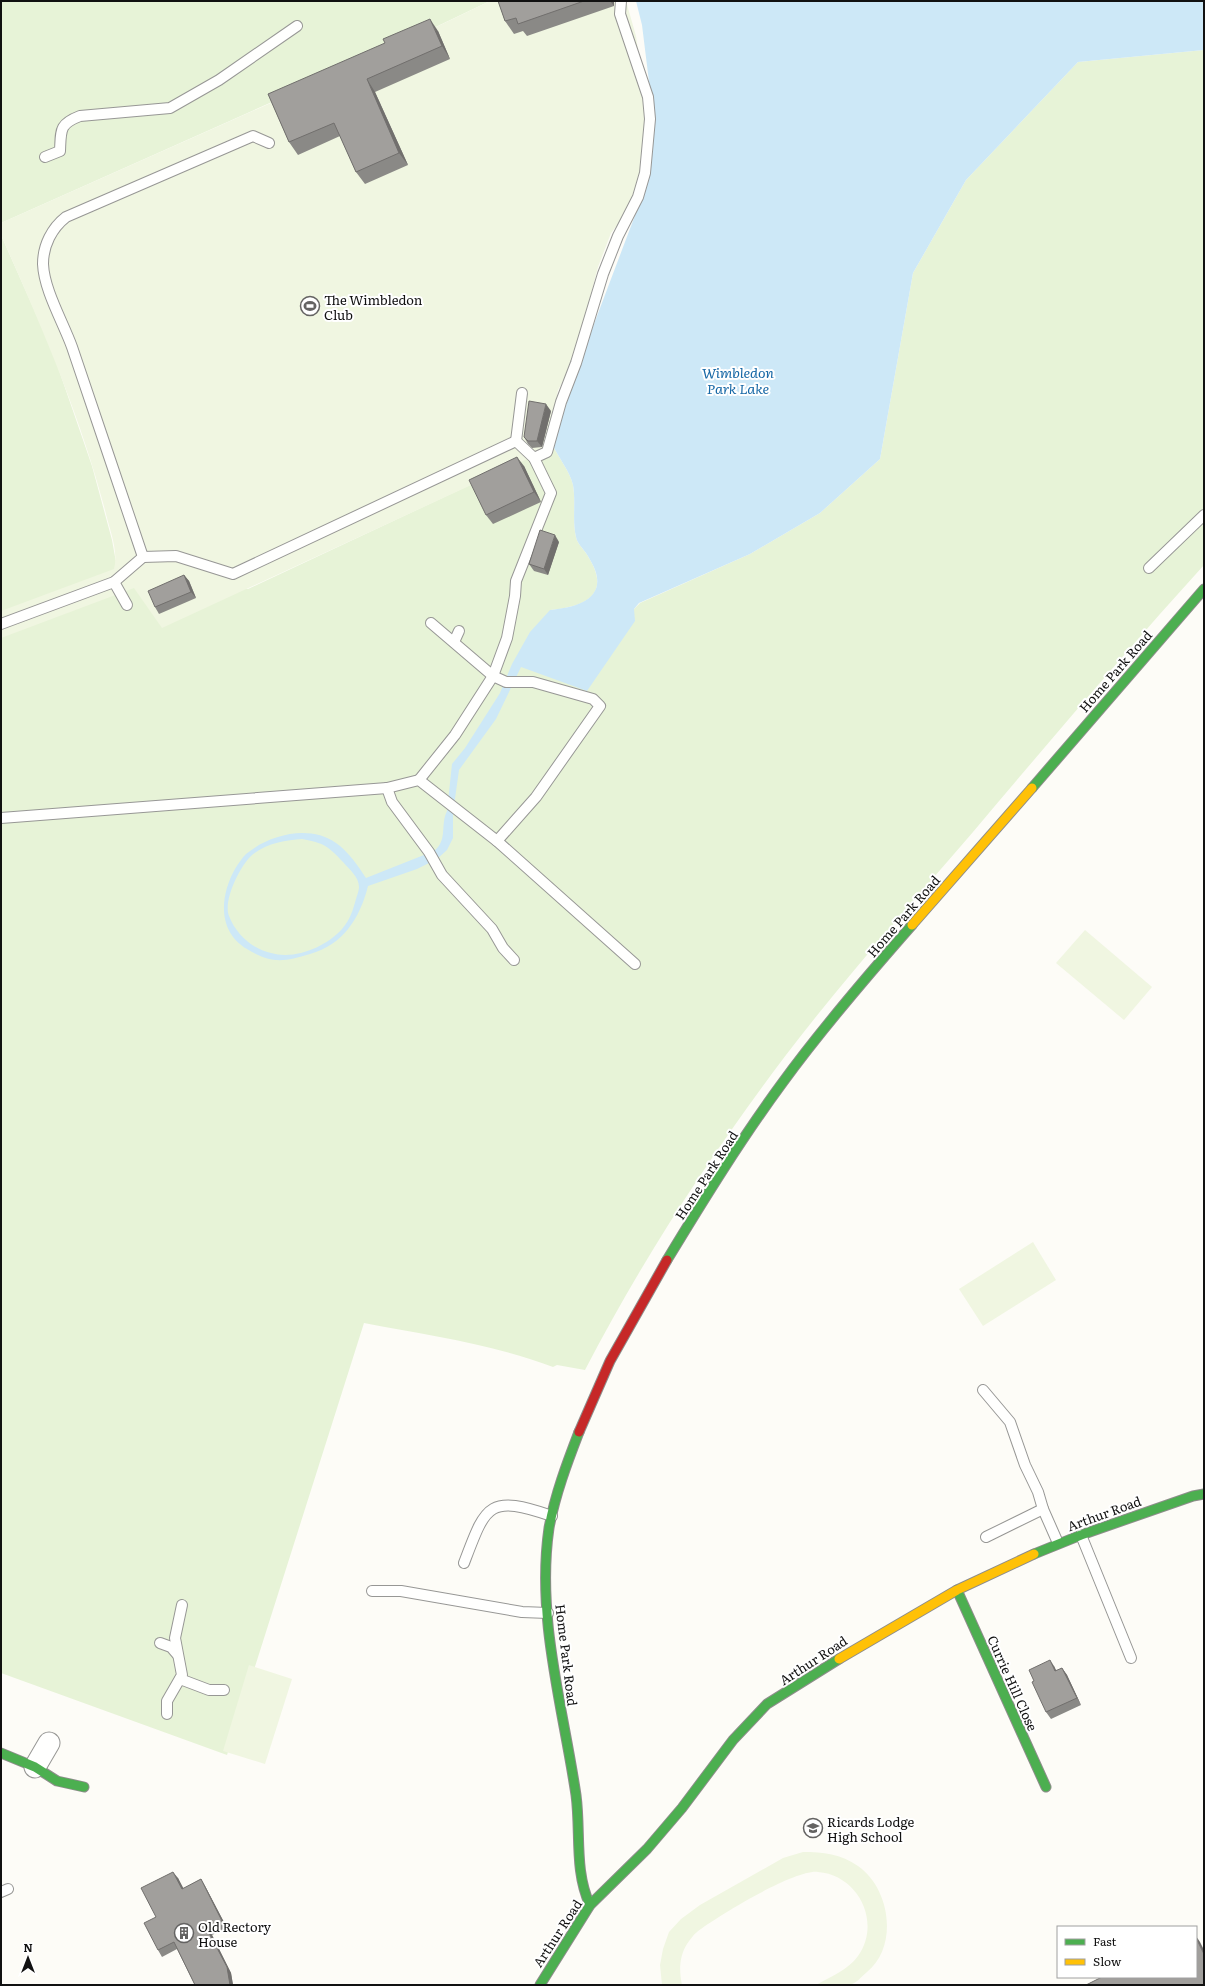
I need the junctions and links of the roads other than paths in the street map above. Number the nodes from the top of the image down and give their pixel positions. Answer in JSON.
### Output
{"nodes":[{"id":1,"x":621,"y":1,"type":"edge"},
{"id":2,"x":297,"y":26,"type":"dead end"},
{"id":3,"x":269,"y":143,"type":"dead end"},
{"id":4,"x":45,"y":157,"type":"dead end"},
{"id":5,"x":522,"y":393,"type":"dead end"},
{"id":6,"x":516,"y":441,"type":"junction"},
{"id":7,"x":534,"y":458,"type":"junction"},
{"id":8,"x":1204,"y":515,"type":"edge"},
{"id":9,"x":144,"y":557,"type":"junction"},
{"id":10,"x":1149,"y":568,"type":"dead end"},
{"id":11,"x":114,"y":582,"type":"junction"},
{"id":12,"x":1204,"y":589,"type":"edge"},
{"id":13,"x":127,"y":605,"type":"dead end"},
{"id":14,"x":431,"y":623,"type":"dead end"},
{"id":15,"x":1,"y":624,"type":"edge"},
{"id":16,"x":459,"y":631,"type":"dead end"},
{"id":17,"x":454,"y":642,"type":"junction"},
{"id":18,"x":493,"y":676,"type":"junction"},
{"id":19,"x":419,"y":780,"type":"junction"},
{"id":20,"x":387,"y":788,"type":"junction"},
{"id":21,"x":1,"y":818,"type":"edge"},
{"id":22,"x":497,"y":841,"type":"junction"},
{"id":23,"x":514,"y":960,"type":"dead end"},
{"id":24,"x":635,"y":964,"type":"dead end"},
{"id":25,"x":983,"y":1390,"type":"dead end"},
{"id":26,"x":1204,"y":1494,"type":"edge"},
{"id":27,"x":1043,"y":1509,"type":"junction"},
{"id":28,"x":552,"y":1516,"type":"junction"},
{"id":29,"x":1081,"y":1535,"type":"junction"},
{"id":30,"x":986,"y":1537,"type":"dead end"},
{"id":31,"x":1058,"y":1543,"type":"junction"},
{"id":32,"x":464,"y":1563,"type":"dead end"},
{"id":33,"x":957,"y":1590,"type":"junction"},
{"id":34,"x":372,"y":1591,"type":"dead end"},
{"id":35,"x":182,"y":1605,"type":"dead end"},
{"id":36,"x":548,"y":1613,"type":"junction"},
{"id":37,"x":160,"y":1643,"type":"dead end"},
{"id":38,"x":177,"y":1654,"type":"junction"},
{"id":39,"x":1132,"y":1658,"type":"dead end"},
{"id":40,"x":180,"y":1679,"type":"junction"},
{"id":41,"x":224,"y":1690,"type":"dead end"},
{"id":42,"x":167,"y":1714,"type":"dead end"},
{"id":43,"x":49,"y":1743,"type":"dead end"},
{"id":44,"x":1,"y":1752,"type":"edge"},
{"id":45,"x":36,"y":1766,"type":"junction"},
{"id":46,"x":84,"y":1787,"type":"dead end"},
{"id":47,"x":1046,"y":1787,"type":"dead end"},
{"id":48,"x":590,"y":1905,"type":"junction"},
{"id":49,"x":540,"y":1985,"type":"edge"}],
"edges":[{"from":1,"to":7,"type":"lane"},
{"from":2,"to":4,"type":"lane"},
{"from":3,"to":9,"type":"lane"},
{"from":5,"to":6,"type":"lane"},
{"from":6,"to":7,"type":"lane"},
{"from":6,"to":9,"type":"lane"},
{"from":7,"to":18,"type":"lane"},
{"from":8,"to":10,"type":"lane"},
{"from":9,"to":11,"type":"lane"},
{"from":11,"to":13,"type":"lane"},
{"from":11,"to":15,"type":"lane"},
{"from":12,"to":28,"type":"street","name":"Home Park Road"},
{"from":14,"to":17,"type":"lane"},
{"from":16,"to":17,"type":"lane"},
{"from":17,"to":18,"type":"lane"},
{"from":18,"to":19,"type":"lane"},
{"from":18,"to":22,"type":"lane"},
{"from":19,"to":20,"type":"lane"},
{"from":19,"to":22,"type":"lane"},
{"from":20,"to":21,"type":"lane"},
{"from":20,"to":23,"type":"lane"},
{"from":22,"to":24,"type":"lane"},
{"from":25,"to":27,"type":"lane"},
{"from":26,"to":29,"type":"street","name":"Arthur Road"},
{"from":27,"to":30,"type":"lane"},
{"from":27,"to":31,"type":"lane"},
{"from":28,"to":32,"type":"lane"},
{"from":28,"to":36,"type":"street","name":"Home Park Road"},
{"from":29,"to":31,"type":"street","name":"Arthur Road"},
{"from":29,"to":39,"type":"lane"},
{"from":31,"to":33,"type":"street","name":"Arthur Road"},
{"from":33,"to":47,"type":"street","name":"Currie Hill Close"},
{"from":33,"to":48,"type":"street","name":"Arthur Road"},
{"from":34,"to":36,"type":"lane"},
{"from":35,"to":38,"type":"lane"},
{"from":36,"to":48,"type":"street","name":"Home Park Road"},
{"from":37,"to":38,"type":"lane"},
{"from":38,"to":40,"type":"lane"},
{"from":40,"to":41,"type":"lane"},
{"from":40,"to":42,"type":"lane"},
{"from":43,"to":45,"type":"street"},
{"from":44,"to":45,"type":"street"},
{"from":45,"to":46,"type":"street"},
{"from":48,"to":49,"type":"street","name":"Arthur Road"}]}
